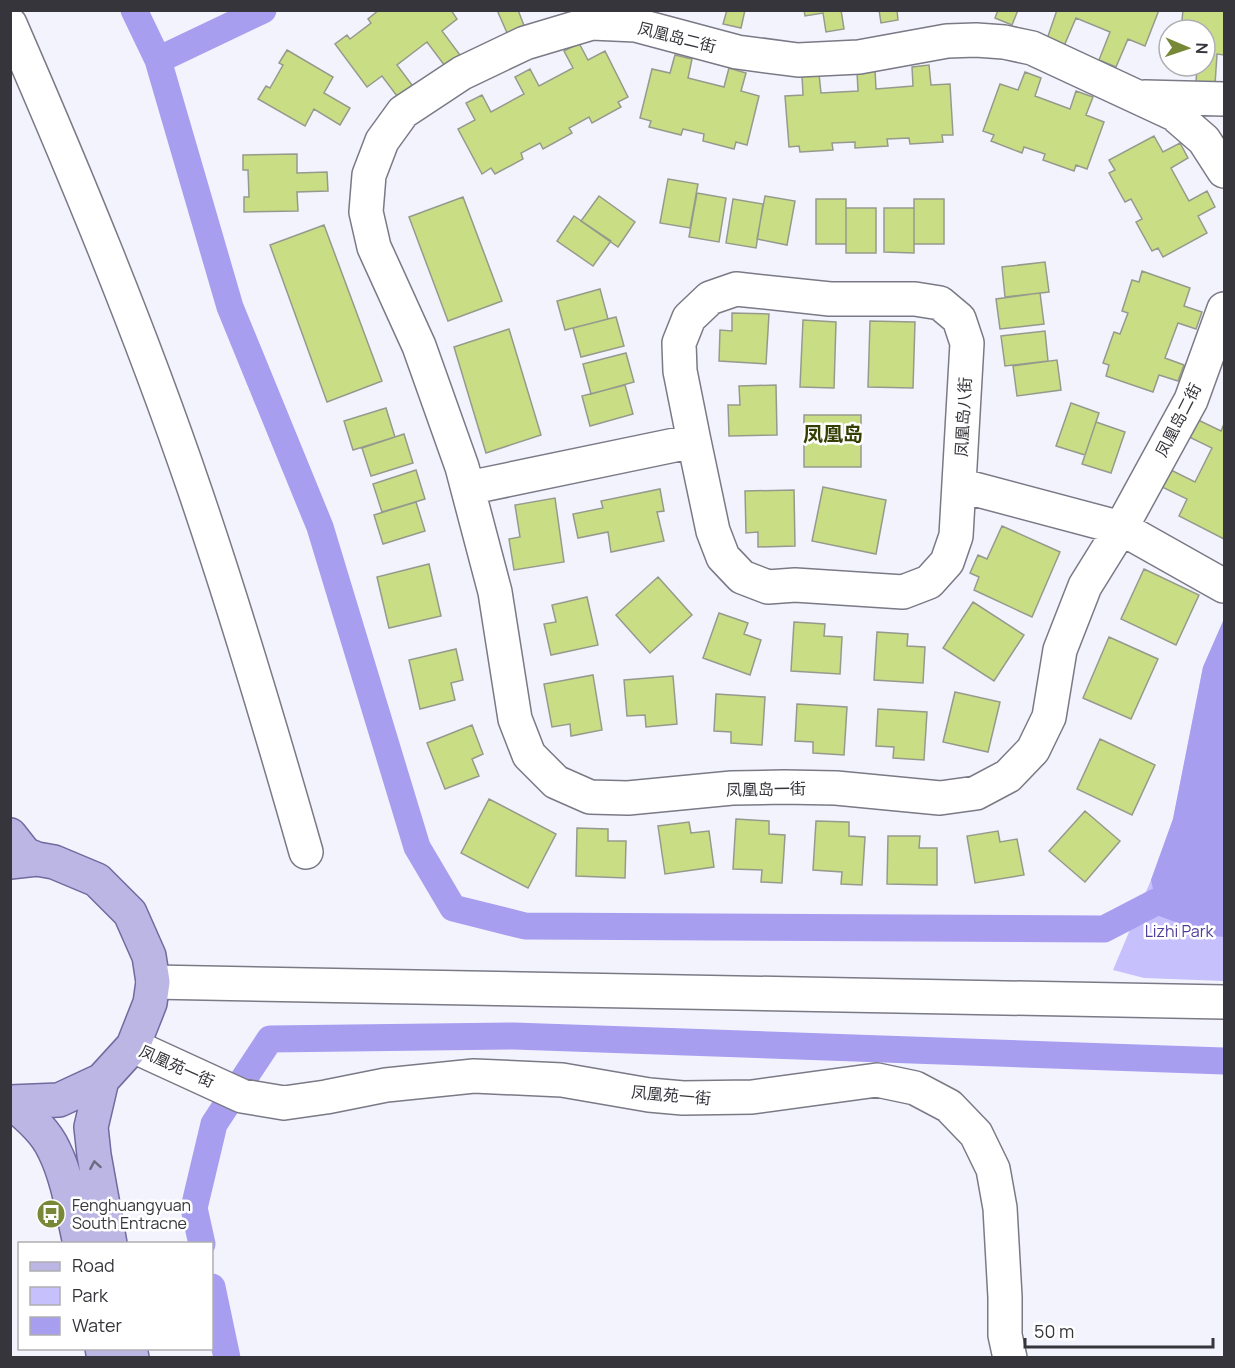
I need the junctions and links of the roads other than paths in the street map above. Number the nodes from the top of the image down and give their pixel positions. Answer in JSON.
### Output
{"nodes":[{"id":1,"x":10,"y":24,"type":"edge"},
{"id":2,"x":1137,"y":97,"type":"junction"},
{"id":3,"x":1224,"y":99,"type":"edge"},
{"id":4,"x":1224,"y":171,"type":"edge"},
{"id":5,"x":1224,"y":309,"type":"edge"},
{"id":6,"x":694,"y":441,"type":"junction"},
{"id":7,"x":959,"y":485,"type":"junction"},
{"id":8,"x":468,"y":488,"type":"junction"},
{"id":9,"x":1121,"y":528,"type":"junction"},
{"id":10,"x":1224,"y":586,"type":"edge"},
{"id":11,"x":10,"y":835,"type":"edge"},
{"id":12,"x":306,"y":852,"type":"dead end"},
{"id":13,"x":24,"y":860,"type":"edge"},
{"id":14,"x":153,"y":982,"type":"junction"},
{"id":15,"x":1224,"y":1002,"type":"edge"},
{"id":16,"x":133,"y":1046,"type":"junction"},
{"id":17,"x":102,"y":1080,"type":"junction"},
{"id":18,"x":11,"y":1102,"type":"edge"},
{"id":19,"x":80,"y":1242,"type":"edge"},
{"id":20,"x":110,"y":1242,"type":"edge"},
{"id":21,"x":1010,"y":1358,"type":"edge"}],
"edges":[{"from":1,"to":12,"type":"street"},
{"from":2,"to":3,"type":"street"},
{"from":2,"to":4,"type":"street","name":"凤凰岛二街"},
{"from":2,"to":8,"type":"street","name":"凤凰岛二街"},
{"from":5,"to":9,"type":"street","name":"凤凰岛二街"},
{"from":6,"to":7,"type":"street","name":"凤凰岛八街"},
{"from":6,"to":7,"type":"street","name":"凤凰岛八街"},
{"from":6,"to":8,"type":"street"},
{"from":7,"to":9,"type":"street"},
{"from":8,"to":9,"type":"street","name":"凤凰岛一街"},
{"from":9,"to":10,"type":"street"},
{"from":11,"to":13,"type":"main road"},
{"from":13,"to":14,"type":"main road"},
{"from":14,"to":15,"type":"street"},
{"from":14,"to":16,"type":"main road"},
{"from":16,"to":17,"type":"main road"},
{"from":16,"to":21,"type":"street","name":"凤凰苑一街"},
{"from":17,"to":18,"type":"main road"},
{"from":20,"to":17,"type":"main road","one_way":true},
{"from":18,"to":19,"type":"main road"}]}
